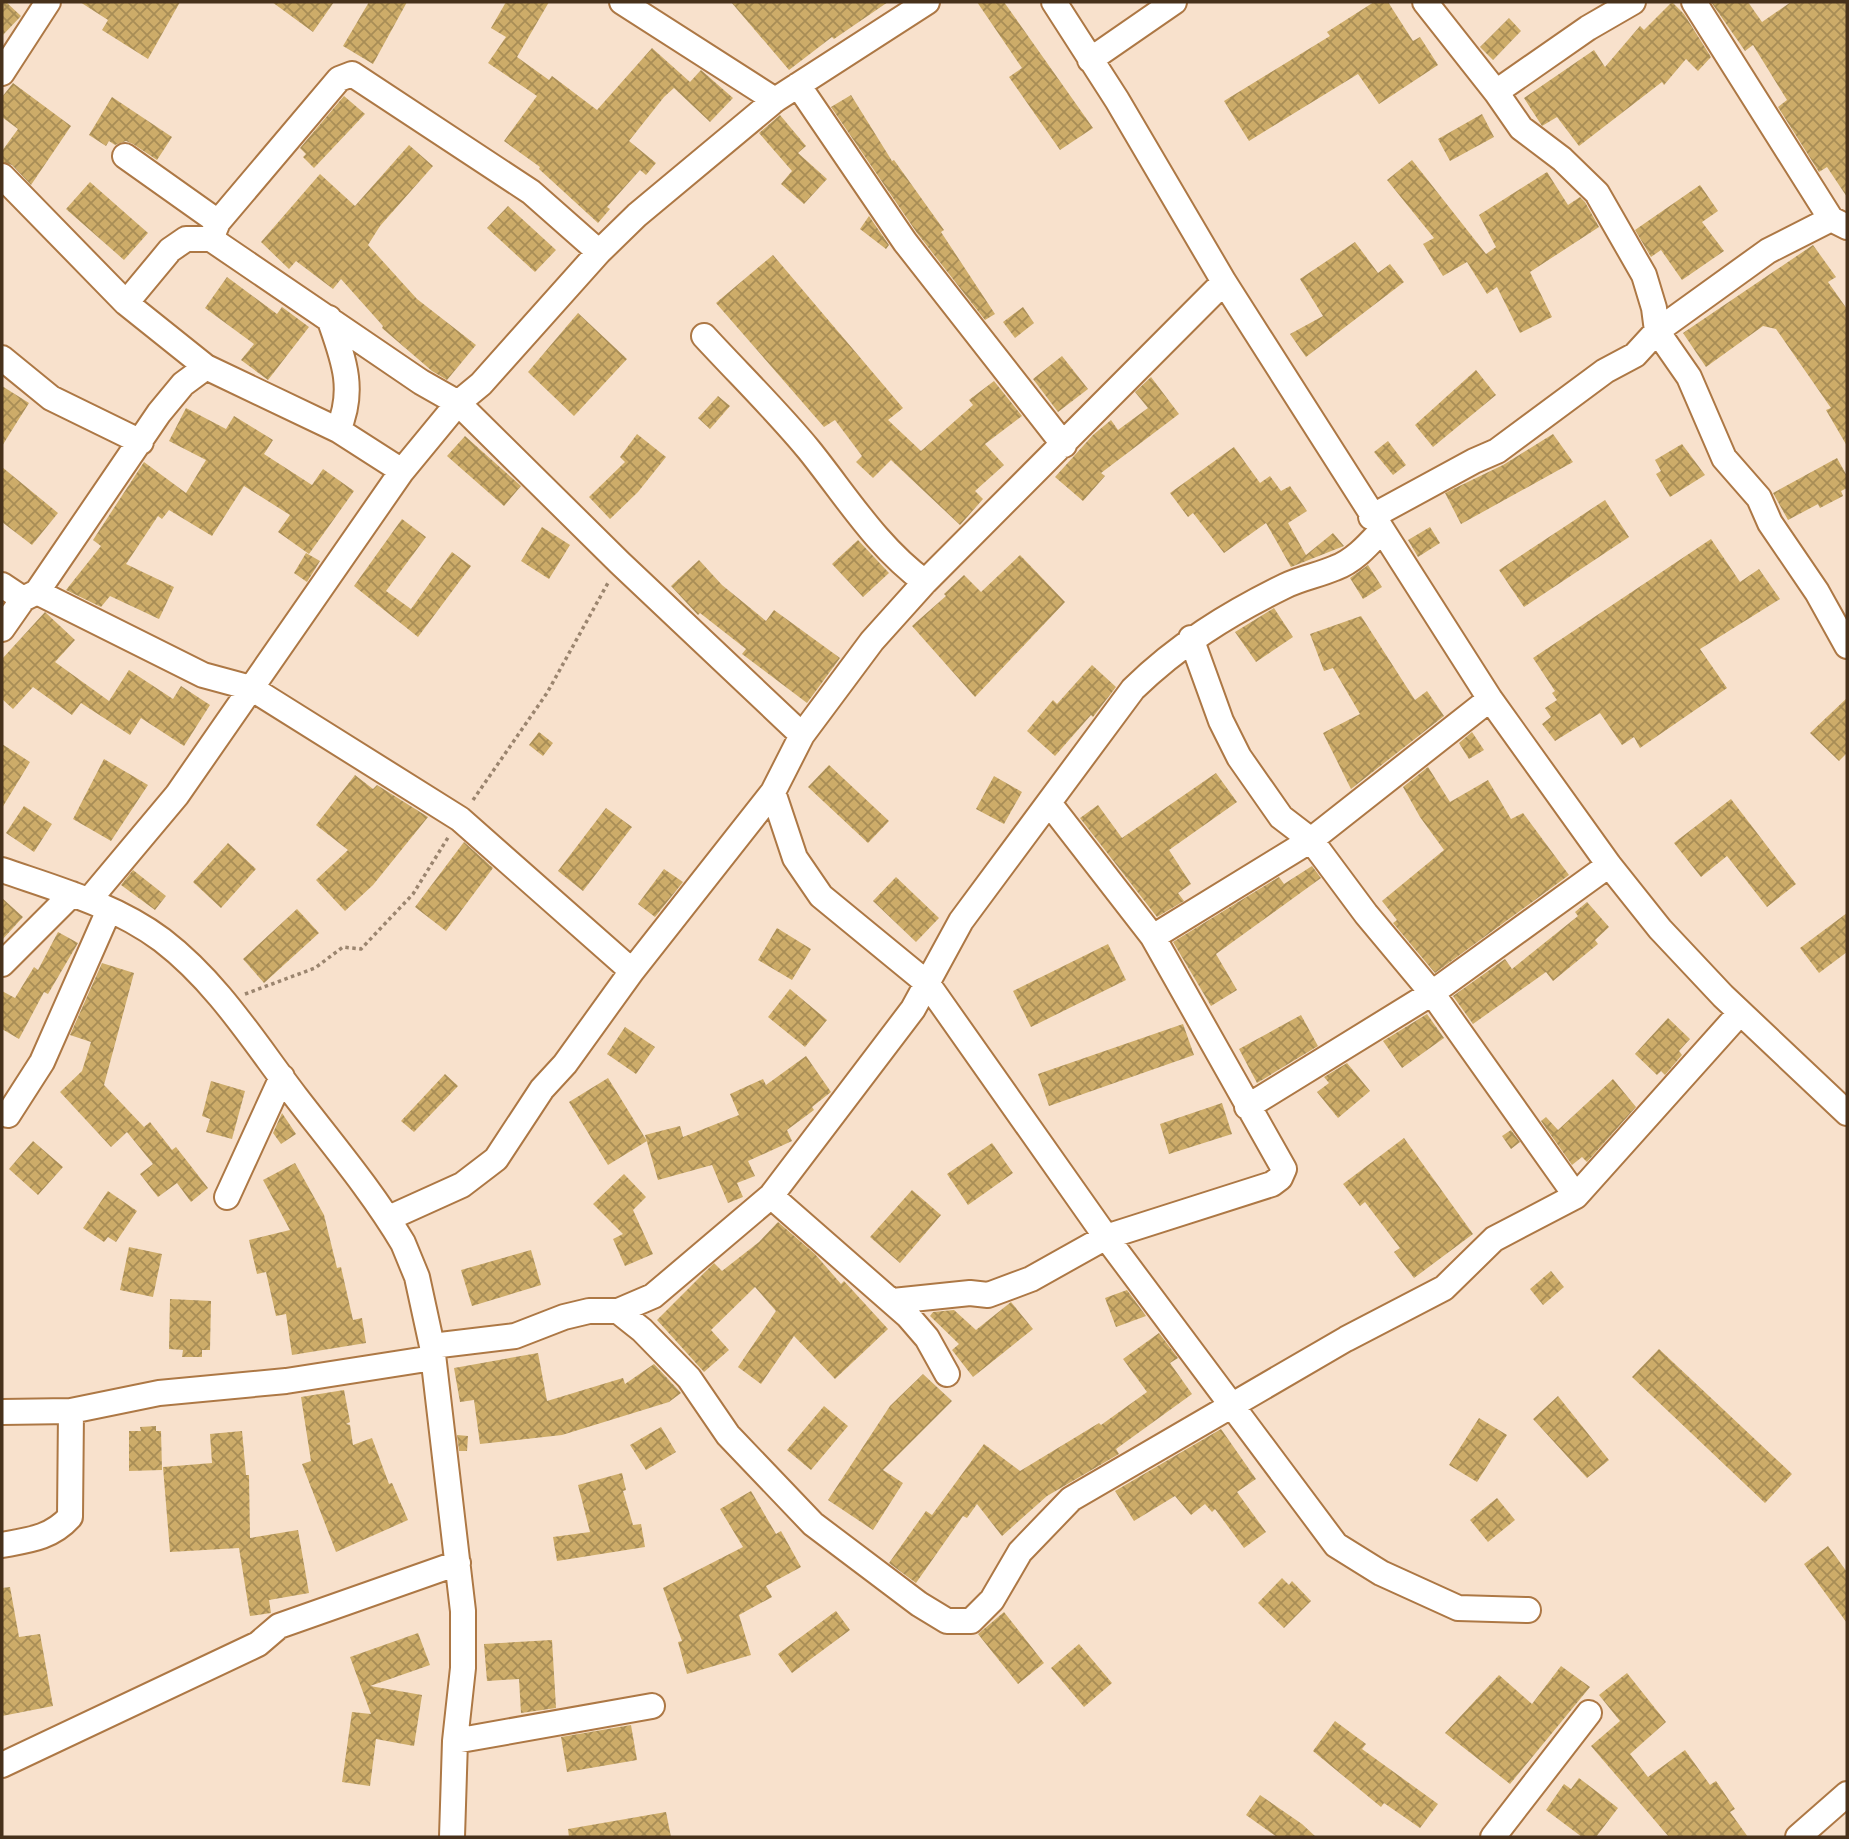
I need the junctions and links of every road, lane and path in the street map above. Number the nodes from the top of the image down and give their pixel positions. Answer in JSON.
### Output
{"nodes":[{"id":1,"x":48,"y":2,"type":"edge"},
{"id":2,"x":622,"y":2,"type":"edge"},
{"id":3,"x":927,"y":2,"type":"edge"},
{"id":4,"x":1054,"y":2,"type":"edge"},
{"id":5,"x":1174,"y":2,"type":"edge"},
{"id":6,"x":1425,"y":2,"type":"edge"},
{"id":7,"x":1633,"y":2,"type":"edge"},
{"id":8,"x":1694,"y":2,"type":"edge"},
{"id":9,"x":1090,"y":60,"type":"junction"},
{"id":10,"x":2,"y":73,"type":"edge"},
{"id":11,"x":798,"y":85,"type":"junction"},
{"id":12,"x":1496,"y":92,"type":"junction"},
{"id":13,"x":775,"y":100,"type":"junction"},
{"id":14,"x":125,"y":156,"type":"dead end"},
{"id":15,"x":2,"y":176,"type":"edge"},
{"id":16,"x":1839,"y":223,"type":"edge"},
{"id":17,"x":214,"y":231,"type":"junction"},
{"id":18,"x":599,"y":252,"type":"junction"},
{"id":19,"x":1224,"y":282,"type":"junction"},
{"id":20,"x":126,"y":303,"type":"junction"},
{"id":21,"x":329,"y":318,"type":"junction"},
{"id":22,"x":1657,"y":331,"type":"junction"},
{"id":23,"x":704,"y":337,"type":"dead end"},
{"id":24,"x":2,"y":358,"type":"edge"},
{"id":25,"x":206,"y":367,"type":"junction"},
{"id":26,"x":458,"y":403,"type":"junction"},
{"id":27,"x":338,"y":430,"type":"junction"},
{"id":28,"x":141,"y":442,"type":"junction"},
{"id":29,"x":1064,"y":445,"type":"junction"},
{"id":30,"x":402,"y":471,"type":"junction"},
{"id":31,"x":1376,"y":524,"type":"junction"},
{"id":32,"x":925,"y":582,"type":"junction"},
{"id":33,"x":2,"y":585,"type":"edge"},
{"id":34,"x":30,"y":595,"type":"junction"},
{"id":35,"x":2,"y":629,"type":"edge"},
{"id":36,"x":1191,"y":638,"type":"junction"},
{"id":37,"x":1847,"y":646,"type":"edge"},
{"id":38,"x":251,"y":688,"type":"junction"},
{"id":39,"x":1490,"y":699,"type":"junction"},
{"id":40,"x":802,"y":734,"type":"junction"},
{"id":41,"x":773,"y":792,"type":"junction"},
{"id":42,"x":1049,"y":803,"type":"junction"},
{"id":43,"x":1311,"y":840,"type":"junction"},
{"id":44,"x":1609,"y":865,"type":"junction"},
{"id":45,"x":2,"y":870,"type":"edge"},
{"id":46,"x":90,"y":901,"type":"junction"},
{"id":47,"x":1153,"y":937,"type":"junction"},
{"id":48,"x":2,"y":964,"type":"edge"},
{"id":49,"x":632,"y":971,"type":"junction"},
{"id":50,"x":927,"y":983,"type":"junction"},
{"id":51,"x":1432,"y":993,"type":"junction"},
{"id":52,"x":1740,"y":1013,"type":"junction"},
{"id":53,"x":282,"y":1077,"type":"junction"},
{"id":54,"x":1247,"y":1107,"type":"junction"},
{"id":55,"x":1847,"y":1114,"type":"edge"},
{"id":56,"x":8,"y":1115,"type":"dead end"},
{"id":57,"x":771,"y":1196,"type":"junction"},
{"id":58,"x":1576,"y":1196,"type":"junction"},
{"id":59,"x":227,"y":1197,"type":"dead end"},
{"id":60,"x":389,"y":1218,"type":"junction"},
{"id":61,"x":1106,"y":1237,"type":"junction"},
{"id":62,"x":893,"y":1301,"type":"junction"},
{"id":63,"x":618,"y":1311,"type":"junction"},
{"id":64,"x":433,"y":1352,"type":"junction"},
{"id":65,"x":947,"y":1374,"type":"dead end"},
{"id":66,"x":1231,"y":1404,"type":"junction"},
{"id":67,"x":71,"y":1411,"type":"junction"},
{"id":68,"x":2,"y":1412,"type":"edge"},
{"id":69,"x":2,"y":1545,"type":"edge"},
{"id":70,"x":458,"y":1563,"type":"junction"},
{"id":71,"x":1528,"y":1610,"type":"dead end"},
{"id":72,"x":652,"y":1706,"type":"dead end"},
{"id":73,"x":1589,"y":1713,"type":"dead end"},
{"id":74,"x":455,"y":1741,"type":"junction"},
{"id":75,"x":2,"y":1765,"type":"edge"},
{"id":76,"x":1847,"y":1794,"type":"edge"},
{"id":77,"x":452,"y":1837,"type":"edge"},
{"id":78,"x":1493,"y":1837,"type":"edge"},
{"id":79,"x":1798,"y":1837,"type":"edge"}],
"edges":[{"from":1,"to":10,"type":"street"},
{"from":2,"to":13,"type":"street"},
{"from":3,"to":11,"type":"street"},
{"from":4,"to":9,"type":"street"},
{"from":5,"to":9,"type":"street"},
{"from":6,"to":12,"type":"street"},
{"from":7,"to":12,"type":"street"},
{"from":8,"to":16,"type":"street"},
{"from":9,"to":19,"type":"street"},
{"from":11,"to":13,"type":"street"},
{"from":11,"to":29,"type":"street"},
{"from":12,"to":22,"type":"street"},
{"from":13,"to":18,"type":"street"},
{"from":14,"to":17,"type":"street"},
{"from":15,"to":20,"type":"street"},
{"from":16,"to":22,"type":"street"},
{"from":17,"to":18,"type":"street"},
{"from":17,"to":20,"type":"street"},
{"from":17,"to":21,"type":"street"},
{"from":18,"to":26,"type":"street"},
{"from":19,"to":29,"type":"street"},
{"from":19,"to":31,"type":"street"},
{"from":20,"to":25,"type":"street"},
{"from":21,"to":26,"type":"street"},
{"from":21,"to":27,"type":"street"},
{"from":22,"to":31,"type":"street"},
{"from":22,"to":37,"type":"street"},
{"from":23,"to":32,"type":"street"},
{"from":24,"to":28,"type":"street"},
{"from":25,"to":27,"type":"street"},
{"from":25,"to":28,"type":"street"},
{"from":26,"to":30,"type":"street"},
{"from":26,"to":40,"type":"street"},
{"from":27,"to":30,"type":"street"},
{"from":28,"to":34,"type":"street"},
{"from":29,"to":32,"type":"street"},
{"from":30,"to":38,"type":"street"},
{"from":31,"to":36,"type":"street"},
{"from":31,"to":39,"type":"street"},
{"from":32,"to":40,"type":"street"},
{"from":33,"to":34,"type":"street"},
{"from":34,"to":35,"type":"street"},
{"from":34,"to":38,"type":"street"},
{"from":36,"to":42,"type":"street"},
{"from":36,"to":43,"type":"street"},
{"from":38,"to":46,"type":"street"},
{"from":38,"to":49,"type":"street"},
{"from":39,"to":43,"type":"street"},
{"from":39,"to":44,"type":"street"},
{"from":40,"to":41,"type":"street"},
{"from":41,"to":49,"type":"street"},
{"from":41,"to":50,"type":"street"},
{"from":42,"to":47,"type":"street"},
{"from":42,"to":50,"type":"street"},
{"from":43,"to":47,"type":"street"},
{"from":43,"to":51,"type":"street"},
{"from":44,"to":51,"type":"street"},
{"from":44,"to":52,"type":"street"},
{"from":45,"to":46,"type":"street"},
{"from":46,"to":48,"type":"street"},
{"from":46,"to":53,"type":"street"},
{"from":46,"to":56,"type":"street"},
{"from":47,"to":54,"type":"street"},
{"from":49,"to":60,"type":"street"},
{"from":50,"to":57,"type":"street"},
{"from":50,"to":61,"type":"street"},
{"from":51,"to":54,"type":"street"},
{"from":51,"to":58,"type":"street"},
{"from":52,"to":55,"type":"street"},
{"from":52,"to":58,"type":"street"},
{"from":53,"to":59,"type":"street"},
{"from":53,"to":60,"type":"street"},
{"from":54,"to":61,"type":"street"},
{"from":57,"to":62,"type":"street"},
{"from":57,"to":63,"type":"street"},
{"from":58,"to":66,"type":"street"},
{"from":60,"to":64,"type":"street"},
{"from":61,"to":62,"type":"street"},
{"from":61,"to":66,"type":"street"},
{"from":62,"to":65,"type":"street"},
{"from":63,"to":64,"type":"street"},
{"from":63,"to":66,"type":"street"},
{"from":64,"to":67,"type":"street"},
{"from":64,"to":70,"type":"street"},
{"from":66,"to":71,"type":"street"},
{"from":67,"to":68,"type":"street"},
{"from":67,"to":69,"type":"street"},
{"from":70,"to":74,"type":"street"},
{"from":70,"to":75,"type":"street"},
{"from":72,"to":74,"type":"street"},
{"from":73,"to":78,"type":"street"},
{"from":74,"to":77,"type":"street"},
{"from":76,"to":79,"type":"street"}]}
